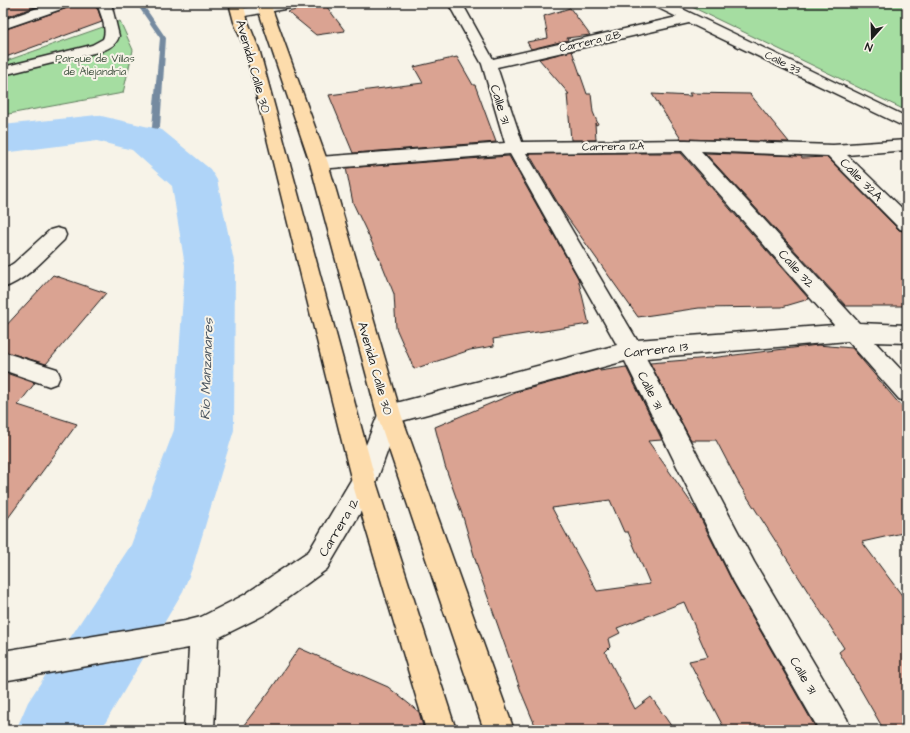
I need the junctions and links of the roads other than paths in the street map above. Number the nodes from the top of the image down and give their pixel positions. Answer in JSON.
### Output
{"nodes":[{"id":1,"x":65,"y":3,"type":"edge"},
{"id":2,"x":104,"y":3,"type":"edge"},
{"id":3,"x":296,"y":3,"type":"edge"},
{"id":4,"x":455,"y":3,"type":"edge"},
{"id":5,"x":659,"y":3,"type":"edge"},
{"id":6,"x":264,"y":6,"type":"edge"},
{"id":7,"x":238,"y":8,"type":"edge"},
{"id":8,"x":691,"y":18,"type":"junction"},
{"id":9,"x":3,"y":25,"type":"edge"},
{"id":10,"x":489,"y":64,"type":"junction"},
{"id":11,"x":3,"y":71,"type":"edge"},
{"id":12,"x":907,"y":123,"type":"edge"},
{"id":13,"x":686,"y":145,"type":"junction"},
{"id":14,"x":907,"y":145,"type":"edge"},
{"id":15,"x":515,"y":148,"type":"junction"},
{"id":16,"x":833,"y":151,"type":"junction"},
{"id":17,"x":319,"y":163,"type":"junction"},
{"id":18,"x":907,"y":224,"type":"edge"},
{"id":19,"x":57,"y":235,"type":"dead end"},
{"id":20,"x":3,"y":280,"type":"edge"},
{"id":21,"x":854,"y":332,"type":"junction"},
{"id":22,"x":907,"y":334,"type":"edge"},
{"id":23,"x":631,"y":350,"type":"junction"},
{"id":24,"x":3,"y":361,"type":"edge"},
{"id":25,"x":48,"y":376,"type":"dead end"},
{"id":26,"x":907,"y":392,"type":"edge"},
{"id":27,"x":389,"y":414,"type":"junction"},
{"id":28,"x":364,"y":482,"type":"junction"},
{"id":29,"x":195,"y":632,"type":"junction"},
{"id":30,"x":3,"y":666,"type":"edge"},
{"id":31,"x":199,"y":730,"type":"edge"},
{"id":32,"x":441,"y":730,"type":"edge"},
{"id":33,"x":498,"y":730,"type":"edge"},
{"id":34,"x":836,"y":730,"type":"edge"}],
"edges":[{"from":1,"to":9,"type":"street"},
{"from":2,"to":11,"type":"street"},
{"from":3,"to":6,"type":"street"},
{"from":4,"to":10,"type":"street","name":"Calle 31"},
{"from":5,"to":8,"type":"street","name":"Calle 33"},
{"from":6,"to":7,"type":"street"},
{"from":6,"to":17,"type":"main road","name":"Avenida Calle 30"},
{"from":7,"to":28,"type":"main road","name":"Avenida Calle 30"},
{"from":8,"to":10,"type":"street","name":"Carrera 12B"},
{"from":8,"to":12,"type":"street","name":"Calle 33"},
{"from":10,"to":15,"type":"street","name":"Calle 31"},
{"from":13,"to":15,"type":"street","name":"Carrera 12A"},
{"from":13,"to":16,"type":"street","name":"Carrera 12A"},
{"from":13,"to":21,"type":"street","name":"Calle 32"},
{"from":14,"to":16,"type":"street","name":"Carrera 12A"},
{"from":15,"to":17,"type":"street","name":"Carrera 12A"},
{"from":15,"to":23,"type":"street","name":"Calle 31"},
{"from":16,"to":18,"type":"street","name":"Calle 32A"},
{"from":17,"to":27,"type":"main road","name":"Avenida Calle 30"},
{"from":19,"to":20,"type":"street"},
{"from":21,"to":22,"type":"street","name":"Carrera 13"},
{"from":21,"to":23,"type":"street","name":"Carrera 13"},
{"from":21,"to":26,"type":"street","name":"Calle 32"},
{"from":23,"to":27,"type":"street","name":"Carrera 13"},
{"from":23,"to":34,"type":"street","name":"Calle 31"},
{"from":24,"to":25,"type":"street"},
{"from":27,"to":28,"type":"street","name":"Carrera 12"},
{"from":27,"to":33,"type":"main road","name":"Avenida Calle 30"},
{"from":28,"to":29,"type":"street","name":"Carrera 12"},
{"from":28,"to":32,"type":"main road","name":"Avenida Calle 30"},
{"from":29,"to":30,"type":"street","name":"Carrera 12"},
{"from":29,"to":31,"type":"street"}]}
